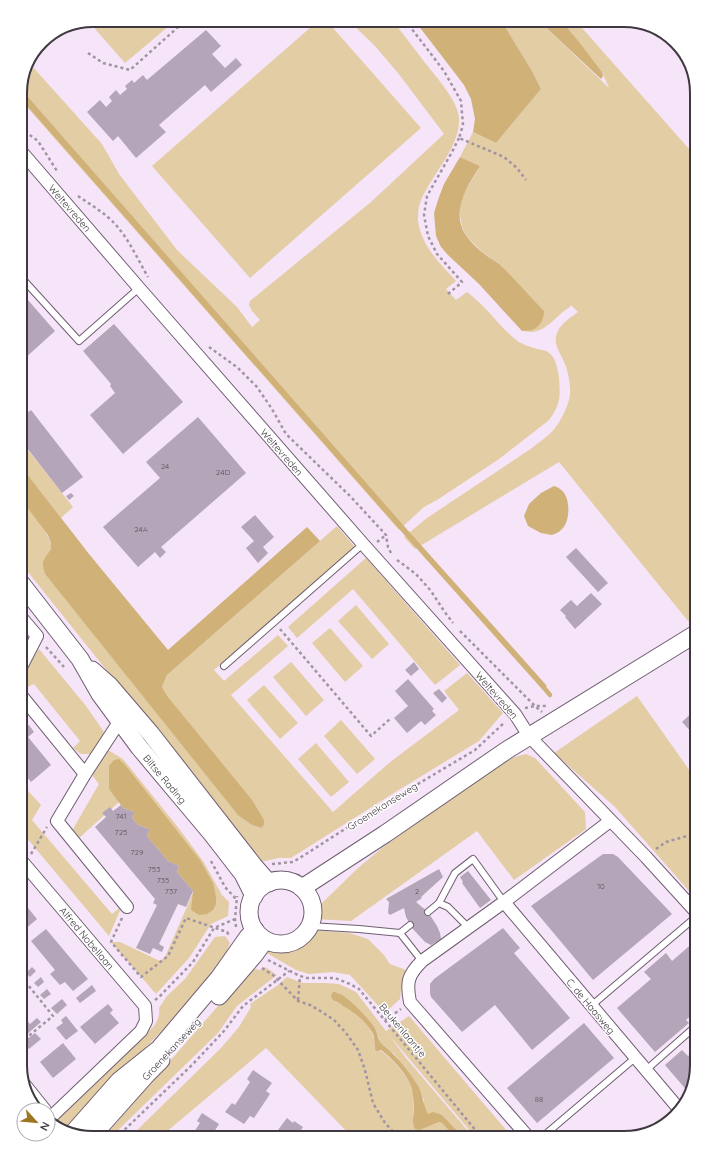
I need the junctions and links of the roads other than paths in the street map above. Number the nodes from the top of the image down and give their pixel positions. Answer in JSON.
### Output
{"nodes":[{"id":1,"x":27,"y":158,"type":"edge"},
{"id":2,"x":27,"y":284,"type":"edge"},
{"id":3,"x":139,"y":288,"type":"junction"},
{"id":4,"x":363,"y":544,"type":"junction"},
{"id":5,"x":27,"y":591,"type":"edge"},
{"id":6,"x":27,"y":625,"type":"edge"},
{"id":7,"x":690,"y":640,"type":"edge"},
{"id":8,"x":27,"y":655,"type":"edge"},
{"id":9,"x":224,"y":666,"type":"dead end"},
{"id":10,"x":27,"y":703,"type":"edge"},
{"id":11,"x":124,"y":715,"type":"junction"},
{"id":12,"x":529,"y":736,"type":"junction"},
{"id":13,"x":84,"y":774,"type":"junction"},
{"id":14,"x":610,"y":821,"type":"junction"},
{"id":15,"x":27,"y":868,"type":"edge"},
{"id":16,"x":248,"y":870,"type":"junction"},
{"id":17,"x":269,"y":883,"type":"junction"},
{"id":18,"x":306,"y":894,"type":"junction"},
{"id":19,"x":254,"y":896,"type":"junction"},
{"id":20,"x":504,"y":902,"type":"junction"},
{"id":21,"x":439,"y":903,"type":"junction"},
{"id":22,"x":690,"y":906,"type":"edge"},
{"id":23,"x":127,"y":907,"type":"road end"},
{"id":24,"x":428,"y":912,"type":"dead end"},
{"id":25,"x":690,"y":920,"type":"edge"},
{"id":26,"x":410,"y":925,"type":"dead end"},
{"id":27,"x":310,"y":926,"type":"junction"},
{"id":28,"x":469,"y":928,"type":"junction"},
{"id":29,"x":400,"y":933,"type":"junction"},
{"id":30,"x":260,"y":935,"type":"junction"},
{"id":31,"x":422,"y":962,"type":"junction"},
{"id":32,"x":591,"y":1006,"type":"junction"},
{"id":33,"x":690,"y":1031,"type":"edge"},
{"id":34,"x":635,"y":1058,"type":"junction"},
{"id":35,"x":645,"y":1070,"type":"junction"},
{"id":36,"x":676,"y":1105,"type":"edge"},
{"id":37,"x":56,"y":1108,"type":"edge"},
{"id":38,"x":76,"y":1129,"type":"edge"},
{"id":39,"x":96,"y":1131,"type":"edge"},
{"id":40,"x":524,"y":1131,"type":"edge"},
{"id":41,"x":549,"y":1131,"type":"edge"}],
"edges":[{"from":1,"to":3,"type":"street","name":"Weltevreden"},
{"from":2,"to":3,"type":"lane"},
{"from":3,"to":4,"type":"street","name":"Weltevreden"},
{"from":4,"to":9,"type":"lane"},
{"from":4,"to":12,"type":"street","name":"Weltevreden"},
{"from":5,"to":11,"type":"main road","name":"Biltse Rading"},
{"from":6,"to":8,"type":"street"},
{"from":7,"to":12,"type":"main road"},
{"from":10,"to":13,"type":"street"},
{"from":11,"to":13,"type":"street"},
{"from":11,"to":16,"type":"main road","name":"Biltse Rading"},
{"from":12,"to":14,"type":"street","name":"Weltevreden"},
{"from":12,"to":18,"type":"main road"},
{"from":13,"to":23,"type":"street"},
{"from":14,"to":20,"type":"street"},
{"from":14,"to":22,"type":"street"},
{"from":15,"to":37,"type":"street","name":"Alfred Nobellaan"},
{"from":16,"to":17,"type":"main road","name":"Biltse Rading"},
{"from":16,"to":19,"type":"main road","name":"Biltse Rading"},
{"from":17,"to":18,"type":"main road"},
{"from":17,"to":19,"type":"main road"},
{"from":18,"to":27,"type":"main road"},
{"from":19,"to":30,"type":"main road"},
{"from":20,"to":21,"type":"lane"},
{"from":20,"to":28,"type":"street"},
{"from":20,"to":32,"type":"street","name":"C. de Haasweg"},
{"from":21,"to":24,"type":"lane"},
{"from":21,"to":28,"type":"lane"},
{"from":25,"to":32,"type":"lane"},
{"from":26,"to":29,"type":"lane"},
{"from":27,"to":29,"type":"lane"},
{"from":27,"to":30,"type":"main road"},
{"from":28,"to":31,"type":"street"},
{"from":29,"to":31,"type":"lane"},
{"from":30,"to":38,"type":"main road","name":"Groenekanseweg"},
{"from":30,"to":39,"type":"main road","name":"Groenekanseweg"},
{"from":31,"to":40,"type":"street"},
{"from":32,"to":34,"type":"street","name":"C. de Haasweg"},
{"from":33,"to":35,"type":"lane"},
{"from":34,"to":35,"type":"street","name":"C. de Haasweg"},
{"from":34,"to":41,"type":"lane"},
{"from":35,"to":36,"type":"street","name":"C. de Haasweg"}]}
